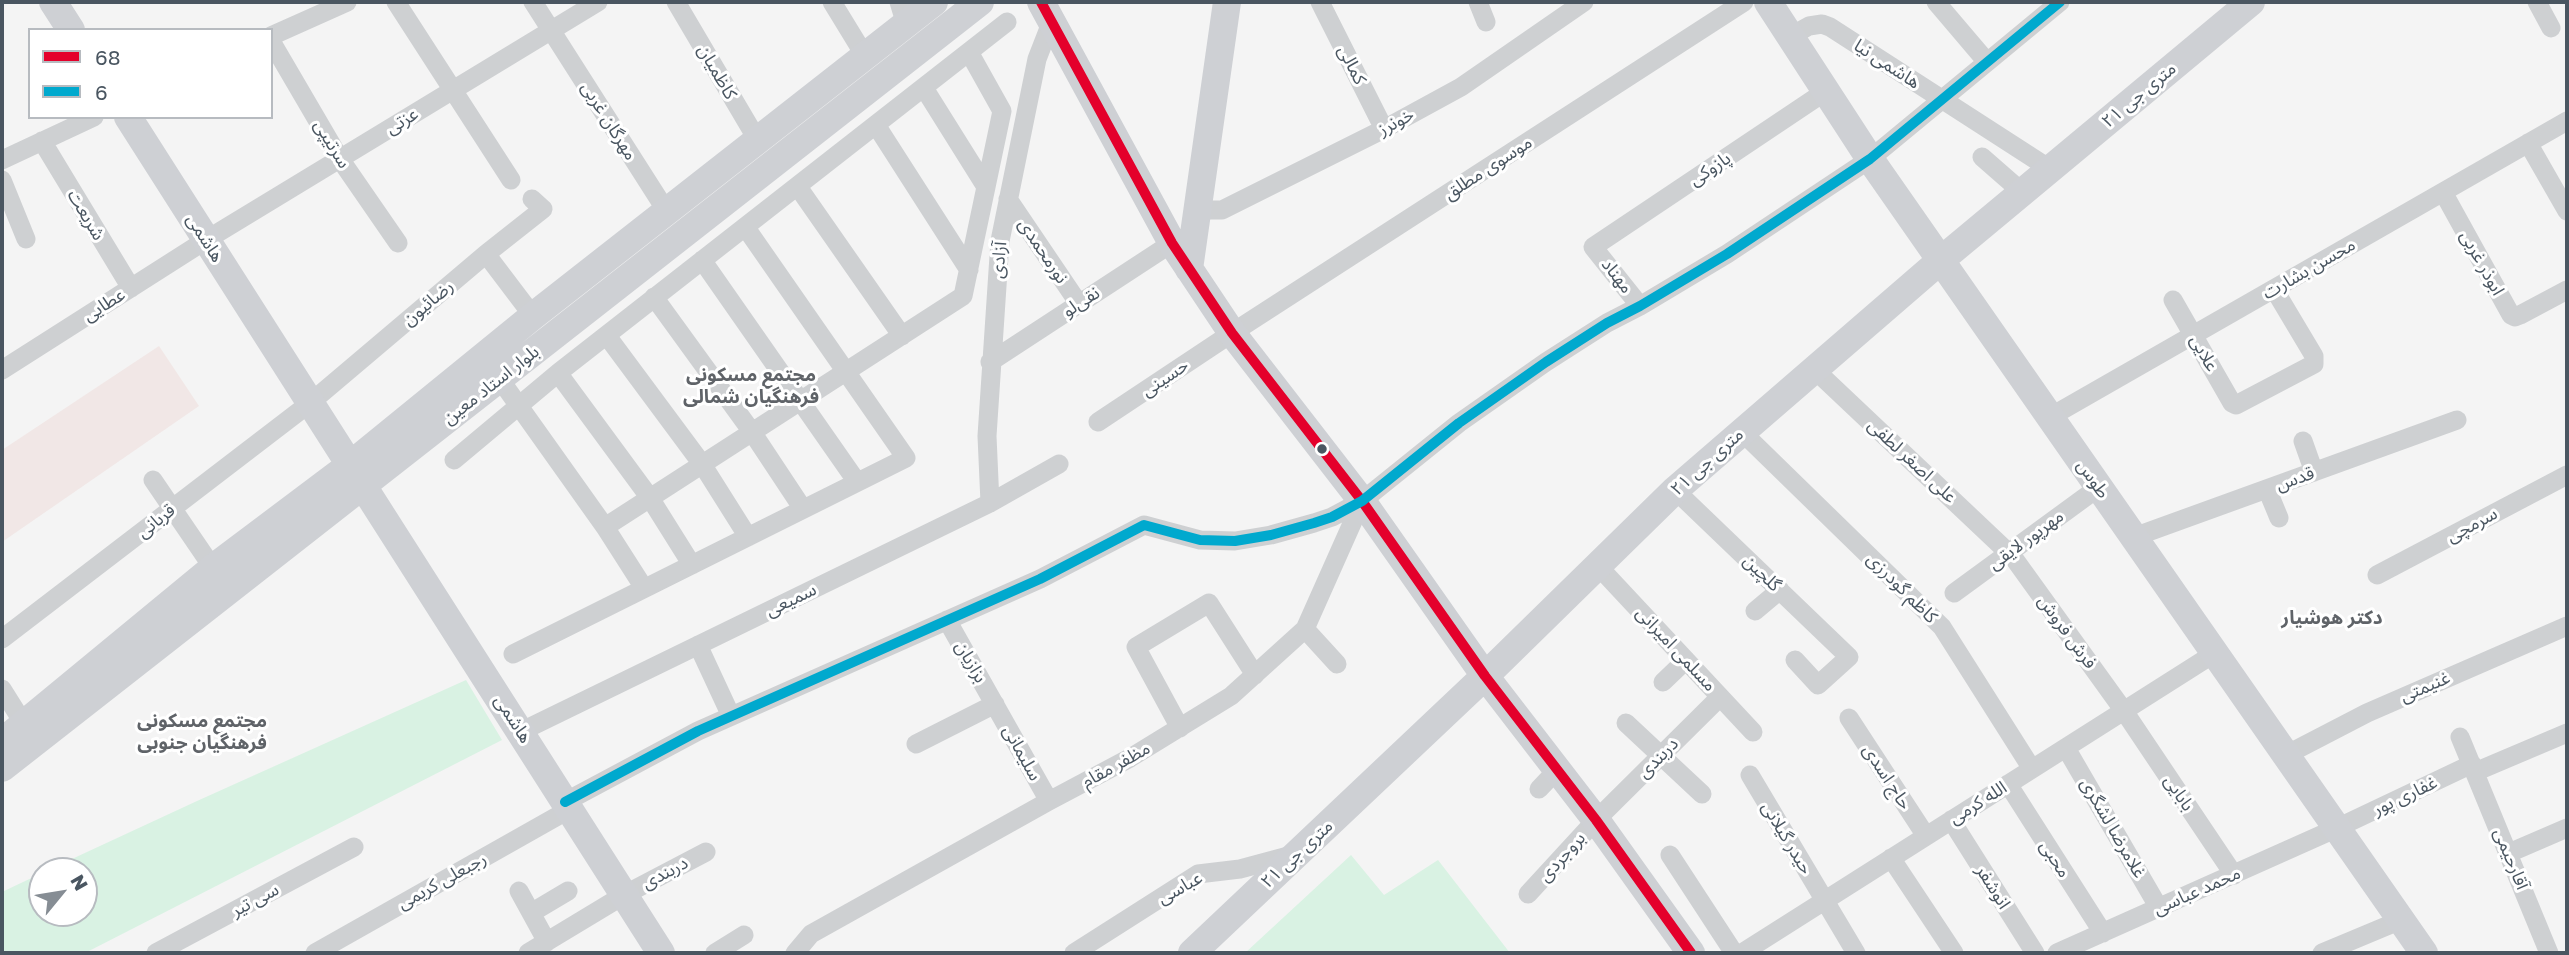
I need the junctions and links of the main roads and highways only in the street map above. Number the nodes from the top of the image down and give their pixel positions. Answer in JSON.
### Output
{"nodes":[{"id":1,"x":53,"y":2,"type":"edge"},
{"id":2,"x":934,"y":2,"type":"edge"},
{"id":3,"x":980,"y":2,"type":"edge"},
{"id":4,"x":1227,"y":2,"type":"edge"},
{"id":5,"x":1768,"y":2,"type":"edge"},
{"id":6,"x":2237,"y":6,"type":"edge"},
{"id":7,"x":1050,"y":9,"type":"edge"},
{"id":8,"x":903,"y":13,"type":"edge"},
{"id":9,"x":70,"y":28,"type":"edge"},
{"id":10,"x":865,"y":56,"type":"junction"},
{"id":11,"x":881,"y":81,"type":"junction"},
{"id":12,"x":129,"y":119,"type":"edge"},
{"id":13,"x":1941,"y":260,"type":"junction"},
{"id":14,"x":1189,"y":269,"type":"junction"},
{"id":15,"x":356,"y":476,"type":"junction"},
{"id":16,"x":1485,"y":676,"type":"junction"},
{"id":17,"x":2,"y":742,"type":"edge"},
{"id":18,"x":2,"y":768,"type":"edge"},
{"id":19,"x":661,"y":953,"type":"edge"},
{"id":20,"x":1192,"y":953,"type":"edge"},
{"id":21,"x":1691,"y":953,"type":"edge"},
{"id":22,"x":2424,"y":953,"type":"edge"}],
"edges":[{"from":1,"to":9,"type":"main road"},
{"from":2,"to":8,"type":"main road","name":"بلوار استاد معین"},
{"from":3,"to":11,"type":"main road","name":"بلوار استاد معین"},
{"from":4,"to":14,"type":"main road"},
{"from":5,"to":13,"type":"main road","name":"طوس"},
{"from":6,"to":13,"type":"main road","name":"۲۱ متری جی"},
{"from":7,"to":14,"type":"main road"},
{"from":8,"to":10,"type":"main road","name":"بلوار استاد معین"},
{"from":10,"to":11,"type":"main road"},
{"from":10,"to":15,"type":"main road","name":"بلوار استاد معین"},
{"from":11,"to":15,"type":"main road","name":"بلوار استاد معین"},
{"from":12,"to":15,"type":"main road","name":"هاشمی"},
{"from":13,"to":16,"type":"main road","name":"۲۱ متری جی"},
{"from":13,"to":22,"type":"main road","name":"طوس"},
{"from":14,"to":16,"type":"main road"},
{"from":15,"to":17,"type":"main road","name":"بلوار استاد معین"},
{"from":15,"to":18,"type":"main road","name":"بلوار استاد معین"},
{"from":15,"to":19,"type":"main road","name":"هاشمی"},
{"from":16,"to":20,"type":"main road","name":"۲۱ متری جی"},
{"from":16,"to":21,"type":"main road"}]}
